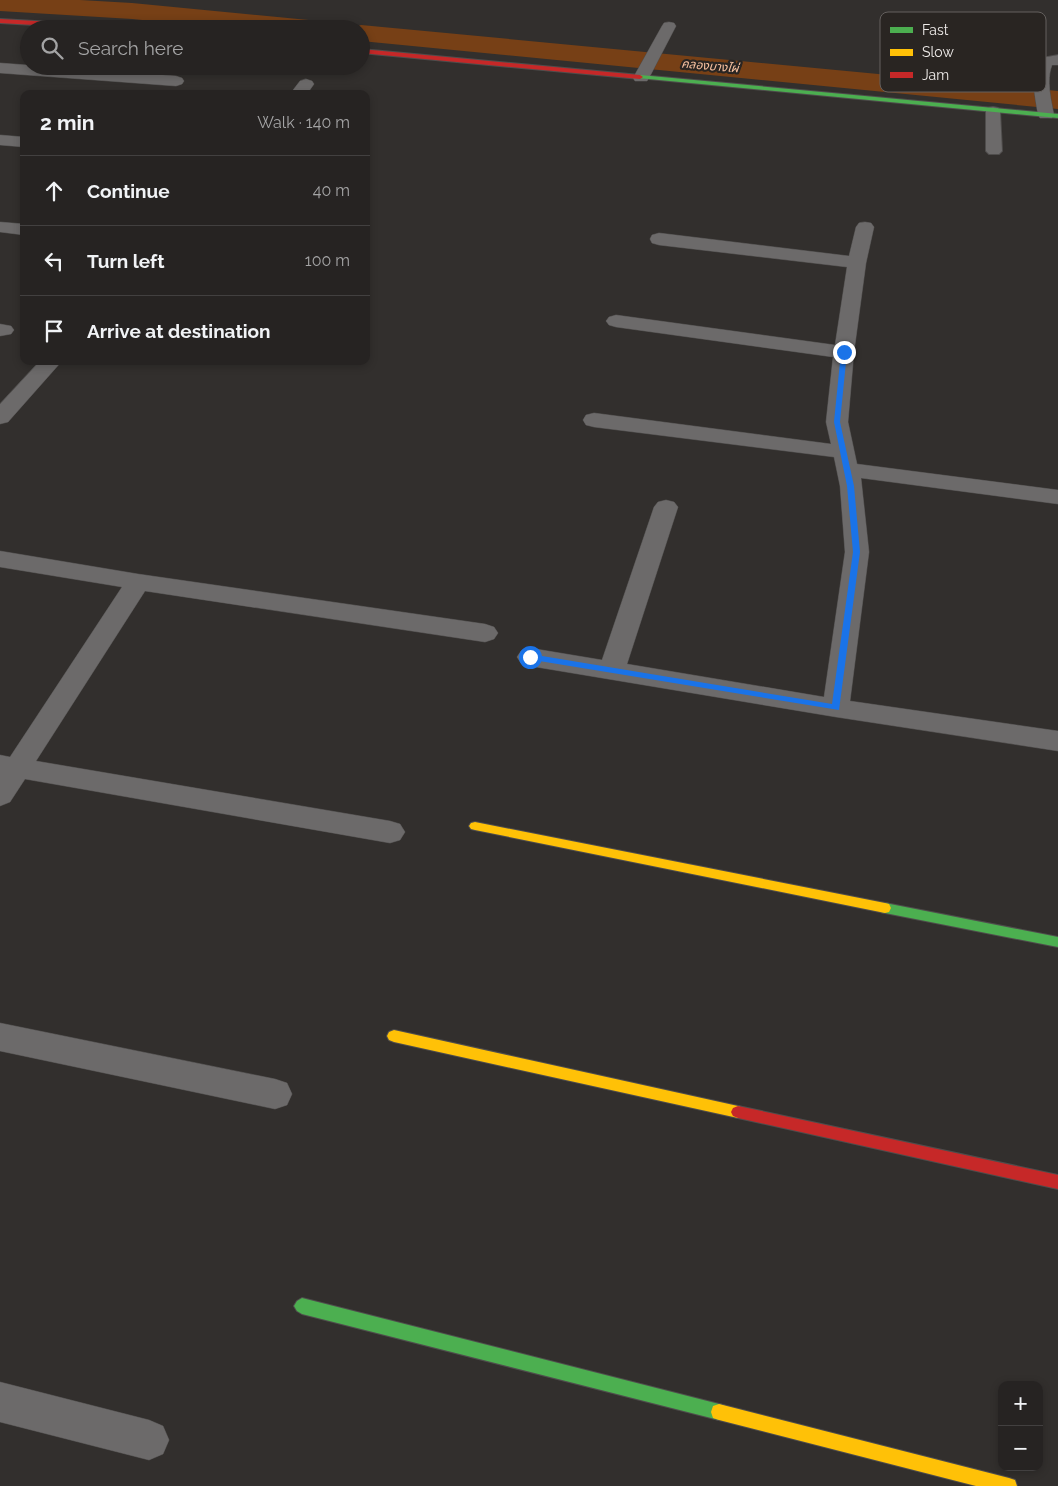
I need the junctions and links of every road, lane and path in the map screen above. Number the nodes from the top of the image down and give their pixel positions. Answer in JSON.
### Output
{"nodes":[{"id":1,"x":0,"y":21,"type":"edge"},
{"id":2,"x":20,"y":22,"type":"edge"},
{"id":3,"x":669,"y":26,"type":"dead end"},
{"id":4,"x":370,"y":52,"type":"edge"},
{"id":5,"x":0,"y":68,"type":"edge"},
{"id":6,"x":646,"y":68,"type":"junction"},
{"id":7,"x":20,"y":69,"type":"edge"},
{"id":8,"x":95,"y":75,"type":"edge"},
{"id":9,"x":176,"y":81,"type":"dead end"},
{"id":10,"x":1045,"y":92,"type":"edge"},
{"id":11,"x":1048,"y":107,"type":"edge"},
{"id":12,"x":993,"y":110,"type":"junction"},
{"id":13,"x":0,"y":140,"type":"edge"},
{"id":14,"x":20,"y":142,"type":"edge"},
{"id":15,"x":994,"y":151,"type":"dead end"},
{"id":16,"x":0,"y":227,"type":"edge"},
{"id":17,"x":865,"y":227,"type":"dead end"},
{"id":18,"x":20,"y":230,"type":"edge"},
{"id":19,"x":659,"y":239,"type":"dead end"},
{"id":20,"x":857,"y":262,"type":"junction"},
{"id":21,"x":616,"y":321,"type":"dead end"},
{"id":22,"x":844,"y":352,"type":"junction"},
{"id":23,"x":48,"y":365,"type":"edge"},
{"id":24,"x":0,"y":418,"type":"edge"},
{"id":25,"x":594,"y":420,"type":"dead end"},
{"id":26,"x":845,"y":460,"type":"junction"},
{"id":27,"x":1058,"y":497,"type":"edge"},
{"id":28,"x":666,"y":507,"type":"dead end"},
{"id":29,"x":0,"y":559,"type":"edge"},
{"id":30,"x":138,"y":582,"type":"junction"},
{"id":31,"x":485,"y":633,"type":"dead end"},
{"id":32,"x":530,"y":657,"type":"dead end"},
{"id":33,"x":612,"y":670,"type":"junction"},
{"id":34,"x":836,"y":708,"type":"junction"},
{"id":35,"x":1058,"y":741,"type":"edge"},
{"id":36,"x":9,"y":767,"type":"edge"},
{"id":37,"x":0,"y":794,"type":"edge"},
{"id":38,"x":474,"y":826,"type":"dead end"},
{"id":39,"x":390,"y":832,"type":"dead end"},
{"id":40,"x":1058,"y":942,"type":"edge"},
{"id":41,"x":394,"y":1036,"type":"dead end"},
{"id":42,"x":0,"y":1037,"type":"edge"},
{"id":43,"x":275,"y":1094,"type":"dead end"},
{"id":44,"x":1058,"y":1182,"type":"edge"},
{"id":45,"x":302,"y":1306,"type":"dead end"},
{"id":46,"x":0,"y":1402,"type":"edge"},
{"id":47,"x":149,"y":1440,"type":"dead end"},
{"id":48,"x":1009,"y":1486,"type":"edge"}],
"edges":[{"from":1,"to":2,"type":"street"},
{"from":3,"to":6,"type":"street"},
{"from":4,"to":6,"type":"street"},
{"from":5,"to":7,"type":"street"},
{"from":6,"to":12,"type":"street"},
{"from":8,"to":9,"type":"street"},
{"from":10,"to":11,"type":"street"},
{"from":11,"to":12,"type":"street"},
{"from":12,"to":15,"type":"lane"},
{"from":13,"to":14,"type":"street"},
{"from":16,"to":18,"type":"street"},
{"from":17,"to":20,"type":"street"},
{"from":19,"to":20,"type":"street"},
{"from":20,"to":22,"type":"street"},
{"from":21,"to":22,"type":"street"},
{"from":22,"to":26,"type":"street"},
{"from":23,"to":24,"type":"street"},
{"from":25,"to":26,"type":"street"},
{"from":26,"to":27,"type":"street"},
{"from":26,"to":34,"type":"street"},
{"from":28,"to":33,"type":"street"},
{"from":29,"to":30,"type":"street"},
{"from":30,"to":31,"type":"street"},
{"from":30,"to":36,"type":"street"},
{"from":32,"to":33,"type":"street"},
{"from":33,"to":34,"type":"street"},
{"from":34,"to":35,"type":"street"},
{"from":36,"to":37,"type":"street"},
{"from":36,"to":39,"type":"street"},
{"from":38,"to":40,"type":"street"},
{"from":41,"to":44,"type":"street"},
{"from":42,"to":43,"type":"street"},
{"from":45,"to":48,"type":"street"},
{"from":46,"to":47,"type":"street"}]}
